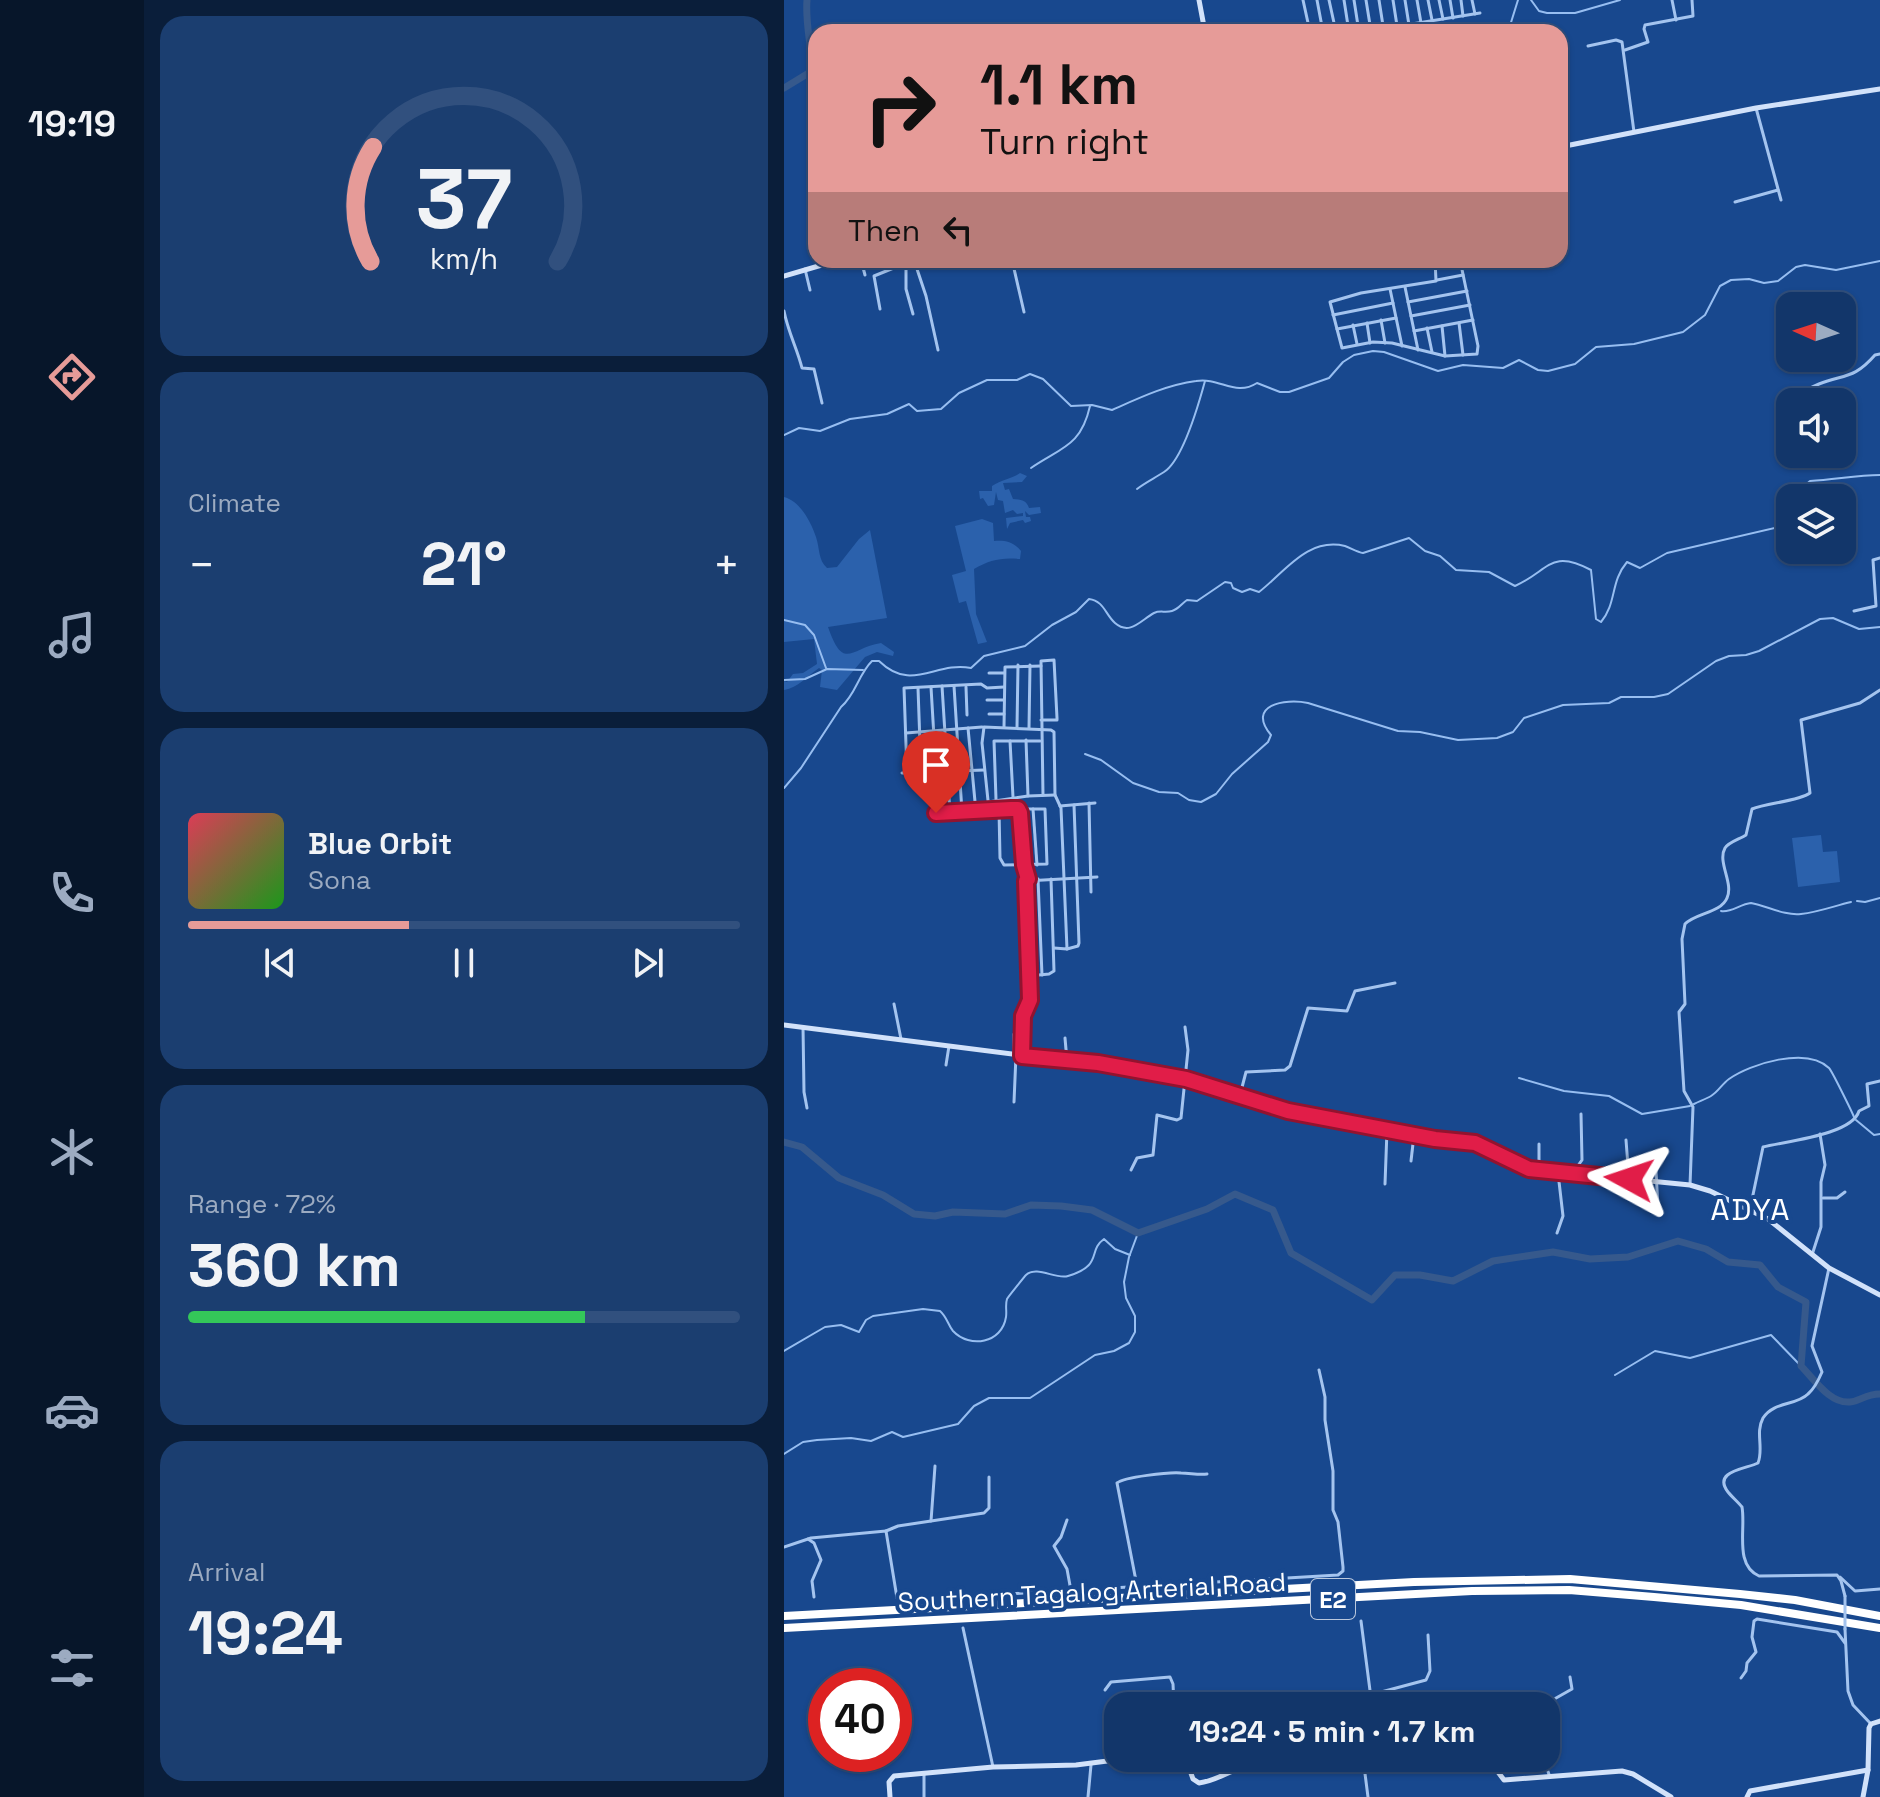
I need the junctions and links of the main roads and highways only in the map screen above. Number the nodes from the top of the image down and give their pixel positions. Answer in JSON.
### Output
{"nodes":[{"id":1,"x":784,"y":1616,"type":"edge"},
{"id":2,"x":1880,"y":1616,"type":"edge"},
{"id":3,"x":784,"y":1628,"type":"edge"},
{"id":4,"x":1880,"y":1628,"type":"edge"}],
"edges":[{"from":1,"to":2,"type":"highway","name":"Southern Tagalog Arterial Road","number":"E2"},
{"from":3,"to":4,"type":"highway","name":"Southern Tagalog Arterial Road","number":"E2"}]}
